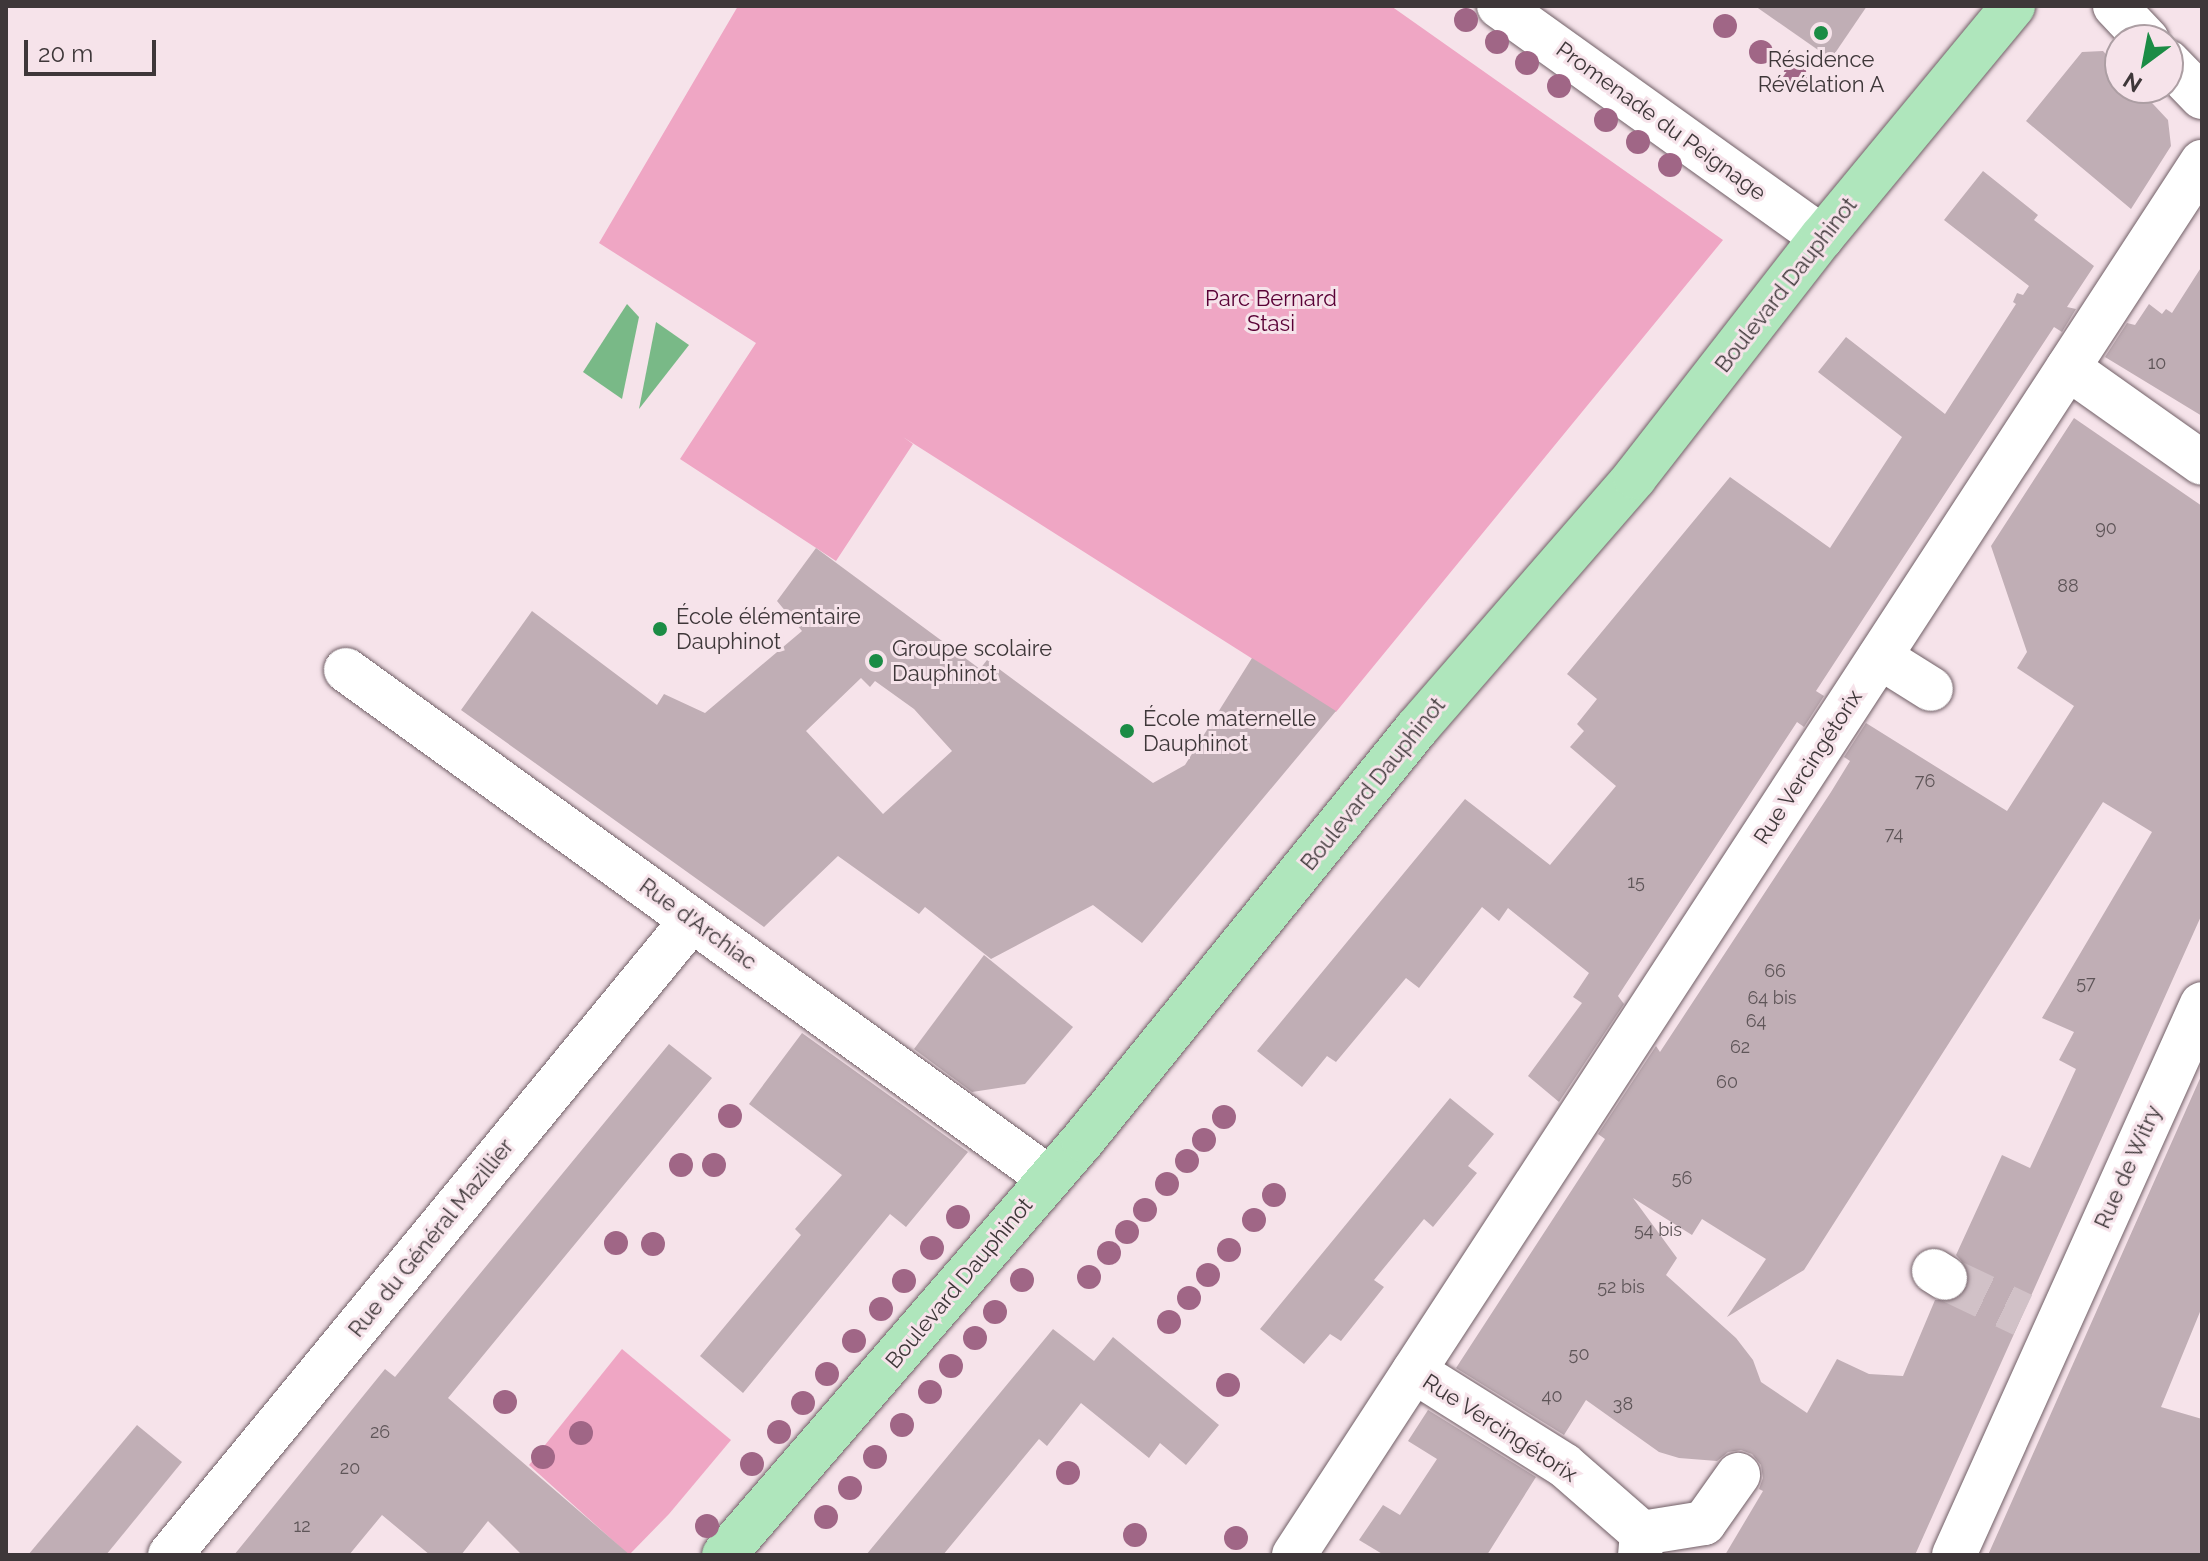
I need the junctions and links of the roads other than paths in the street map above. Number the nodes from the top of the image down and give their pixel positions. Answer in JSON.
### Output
{"nodes":[{"id":1,"x":1499,"y":6,"type":"edge"},
{"id":2,"x":2013,"y":6,"type":"edge"},
{"id":3,"x":2115,"y":6,"type":"edge"},
{"id":4,"x":2132,"y":24,"type":"edge"},
{"id":5,"x":2184,"y":78,"type":"edge"},
{"id":6,"x":2202,"y":97,"type":"edge"},
{"id":7,"x":2202,"y":162,"type":"edge"},
{"id":8,"x":1822,"y":237,"type":"junction"},
{"id":9,"x":2068,"y":368,"type":"junction"},
{"id":10,"x":2202,"y":463,"type":"edge"},
{"id":11,"x":1880,"y":657,"type":"junction"},
{"id":12,"x":346,"y":670,"type":"dead end"},
{"id":13,"x":1931,"y":689,"type":"dead end"},
{"id":14,"x":692,"y":920,"type":"junction"},
{"id":15,"x":2202,"y":1004,"type":"edge"},
{"id":16,"x":1049,"y":1178,"type":"junction"},
{"id":17,"x":1414,"y":1371,"type":"junction"},
{"id":18,"x":1738,"y":1475,"type":"dead end"},
{"id":19,"x":1641,"y":1544,"type":"edge"},
{"id":20,"x":170,"y":1555,"type":"edge"},
{"id":21,"x":724,"y":1555,"type":"edge"},
{"id":22,"x":1294,"y":1555,"type":"edge"},
{"id":23,"x":1954,"y":1555,"type":"edge"}],
"edges":[{"from":1,"to":8,"type":"street","name":"Promenade du Peignage"},
{"from":2,"to":8,"type":"main road","name":"Boulevard Dauphinot"},
{"from":3,"to":4,"type":"street"},
{"from":5,"to":6,"type":"street"},
{"from":7,"to":9,"type":"street","name":"Rue Vercingétorix"},
{"from":8,"to":16,"type":"main road","name":"Boulevard Dauphinot"},
{"from":9,"to":10,"type":"street"},
{"from":9,"to":11,"type":"street","name":"Rue Vercingétorix"},
{"from":11,"to":13,"type":"street"},
{"from":11,"to":17,"type":"street","name":"Rue Vercingétorix"},
{"from":12,"to":14,"type":"street","name":"Rue d'Archiac"},
{"from":14,"to":16,"type":"street","name":"Rue d'Archiac"},
{"from":14,"to":20,"type":"street","name":"Rue du Général Mazillier"},
{"from":15,"to":23,"type":"street","name":"Rue de Witry"},
{"from":16,"to":21,"type":"main road","name":"Boulevard Dauphinot"},
{"from":17,"to":19,"type":"street","name":"Rue Vercingétorix"},
{"from":17,"to":22,"type":"street","name":"Rue Vercingétorix"},
{"from":18,"to":19,"type":"street"}]}
